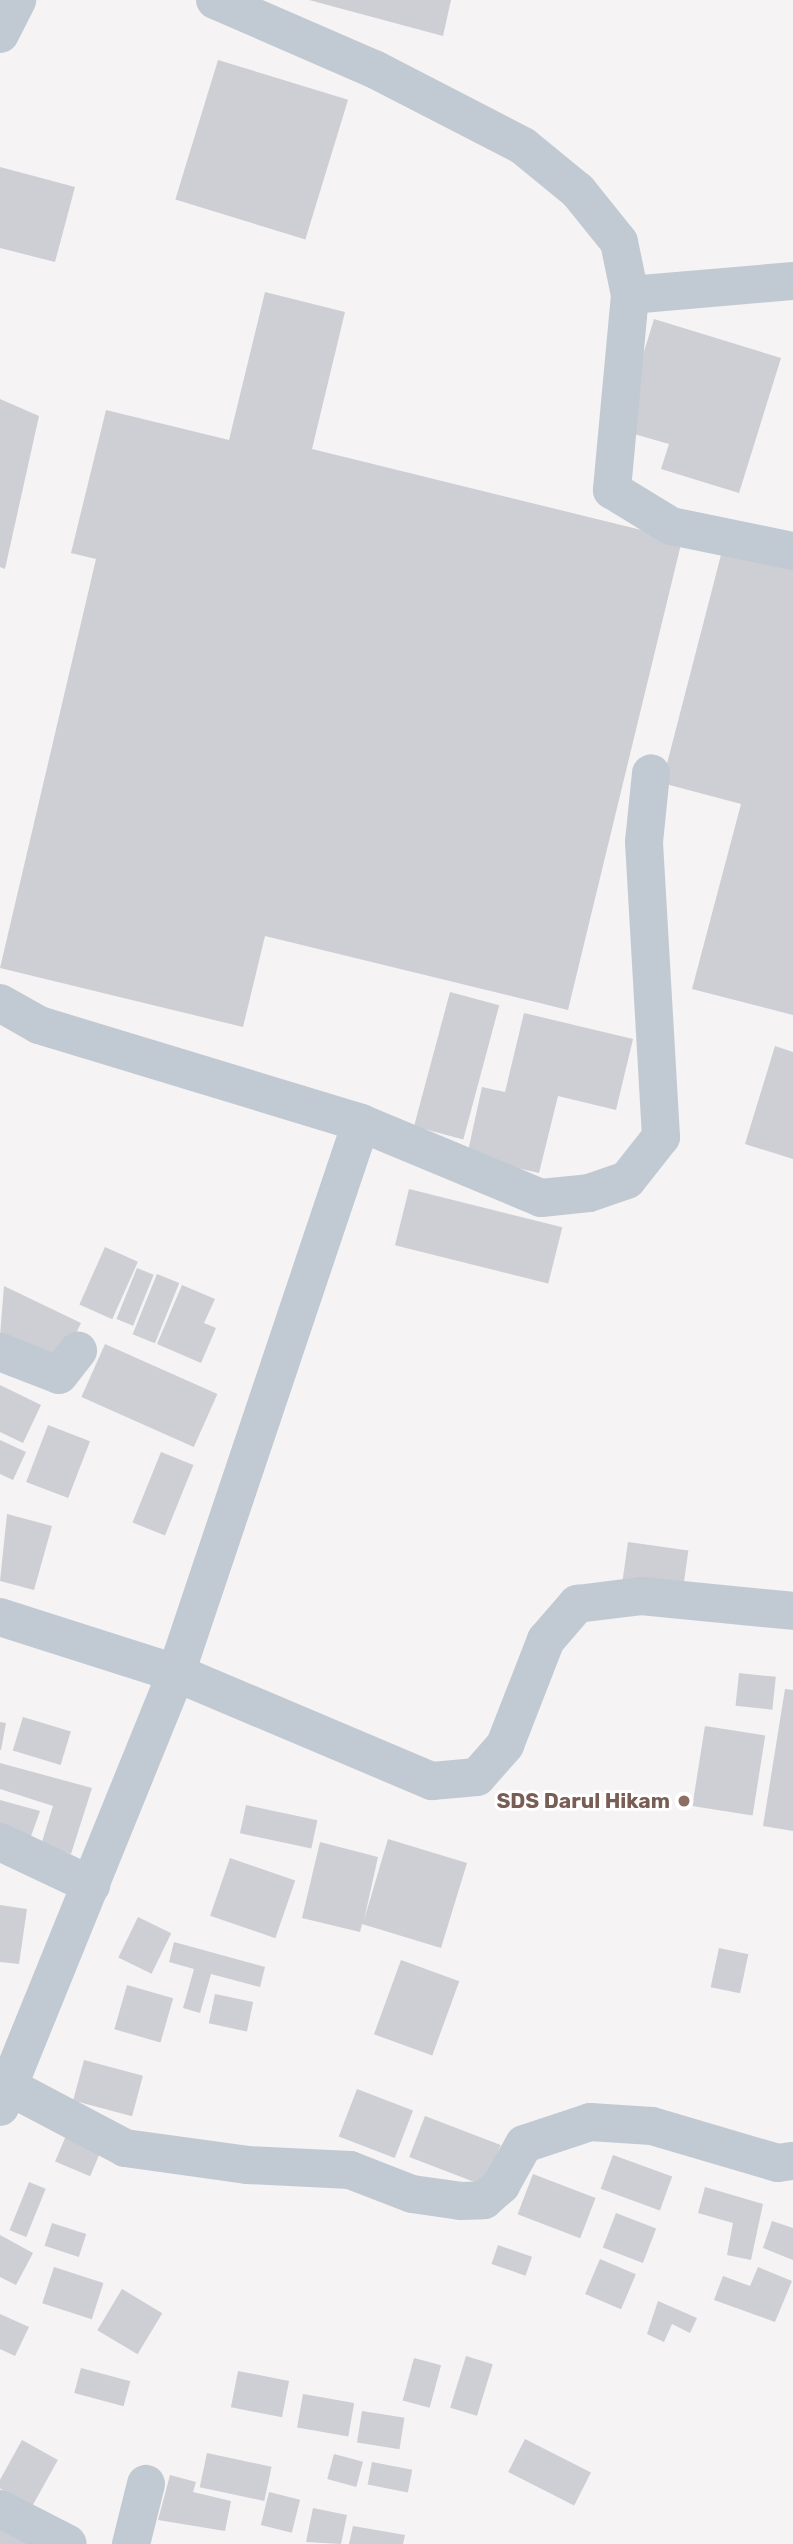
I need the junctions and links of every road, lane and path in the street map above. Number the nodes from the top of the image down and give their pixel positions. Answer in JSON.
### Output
{"nodes":[{"id":1,"x":17,"y":0,"type":"edge"},
{"id":2,"x":215,"y":0,"type":"edge"},
{"id":3,"x":0,"y":34,"type":"edge"},
{"id":4,"x":793,"y":281,"type":"edge"},
{"id":5,"x":630,"y":295,"type":"junction"},
{"id":6,"x":793,"y":551,"type":"edge"},
{"id":7,"x":651,"y":773,"type":"dead end"},
{"id":8,"x":0,"y":1003,"type":"edge"},
{"id":9,"x":361,"y":1123,"type":"junction"},
{"id":10,"x":0,"y":1352,"type":"edge"},
{"id":11,"x":78,"y":1352,"type":"dead end"},
{"id":12,"x":793,"y":1583,"type":"edge"},
{"id":13,"x":782,"y":1612,"type":"edge"},
{"id":14,"x":0,"y":1617,"type":"edge"},
{"id":15,"x":176,"y":1673,"type":"junction"},
{"id":16,"x":0,"y":1842,"type":"edge"},
{"id":17,"x":91,"y":1885,"type":"junction"},
{"id":18,"x":3,"y":2092,"type":"edge"},
{"id":19,"x":793,"y":2161,"type":"edge"},
{"id":20,"x":146,"y":2484,"type":"dead end"},
{"id":21,"x":0,"y":2509,"type":"edge"},
{"id":22,"x":68,"y":2544,"type":"edge"},
{"id":23,"x":131,"y":2544,"type":"edge"}],
"edges":[{"from":1,"to":3,"type":"street"},
{"from":2,"to":5,"type":"street"},
{"from":4,"to":5,"type":"street"},
{"from":5,"to":6,"type":"street"},
{"from":7,"to":9,"type":"street"},
{"from":8,"to":9,"type":"street"},
{"from":9,"to":15,"type":"street"},
{"from":10,"to":11,"type":"street"},
{"from":12,"to":13,"type":"street"},
{"from":13,"to":15,"type":"street"},
{"from":14,"to":15,"type":"street"},
{"from":15,"to":17,"type":"street"},
{"from":16,"to":17,"type":"street"},
{"from":17,"to":18,"type":"street"},
{"from":18,"to":19,"type":"street"},
{"from":20,"to":23,"type":"street"},
{"from":21,"to":22,"type":"street"}]}
